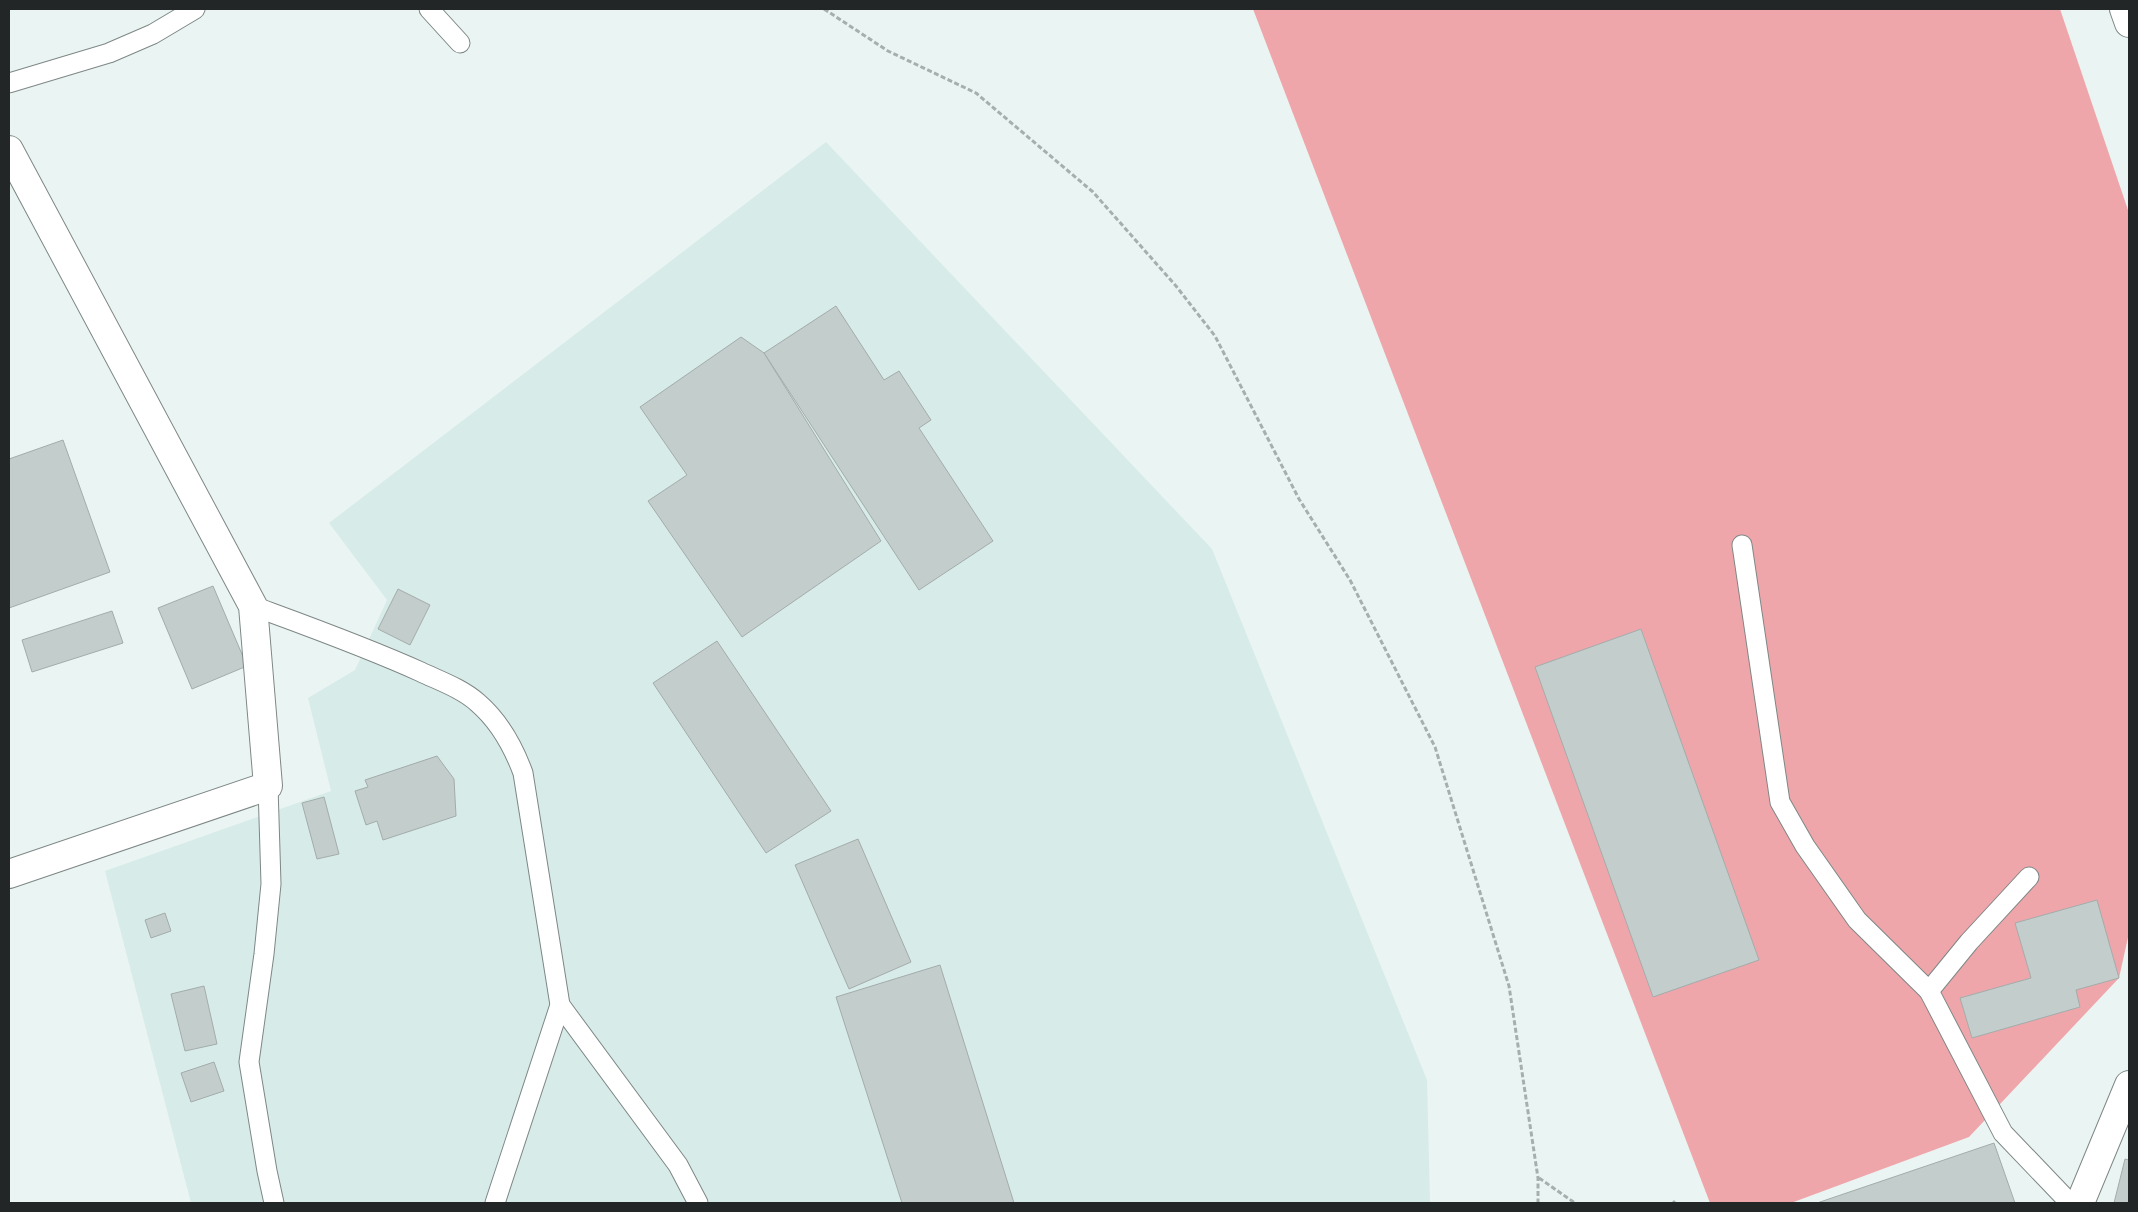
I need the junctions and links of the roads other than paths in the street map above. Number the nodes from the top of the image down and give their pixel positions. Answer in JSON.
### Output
{"nodes":[{"id":1,"x":196,"y":9,"type":"edge"},
{"id":2,"x":429,"y":9,"type":"edge"},
{"id":3,"x":2124,"y":9,"type":"edge"},
{"id":4,"x":2129,"y":23,"type":"edge"},
{"id":5,"x":460,"y":44,"type":"dead end"},
{"id":6,"x":9,"y":83,"type":"edge"},
{"id":7,"x":9,"y":150,"type":"edge"},
{"id":8,"x":1742,"y":545,"type":"dead end"},
{"id":9,"x":253,"y":606,"type":"junction"},
{"id":10,"x":268,"y":786,"type":"junction"},
{"id":11,"x":9,"y":874,"type":"edge"},
{"id":12,"x":2029,"y":877,"type":"dead end"},
{"id":13,"x":1929,"y":991,"type":"junction"},
{"id":14,"x":560,"y":1005,"type":"junction"},
{"id":15,"x":2129,"y":1085,"type":"edge"},
{"id":16,"x":274,"y":1203,"type":"edge"},
{"id":17,"x":494,"y":1203,"type":"edge"},
{"id":18,"x":698,"y":1203,"type":"edge"},
{"id":19,"x":2070,"y":1203,"type":"edge"},
{"id":20,"x":2080,"y":1203,"type":"edge"}],
"edges":[{"from":1,"to":6,"type":"lane"},
{"from":2,"to":5,"type":"lane"},
{"from":3,"to":4,"type":"street"},
{"from":7,"to":9,"type":"street"},
{"from":8,"to":13,"type":"lane"},
{"from":9,"to":10,"type":"street"},
{"from":9,"to":14,"type":"lane"},
{"from":10,"to":11,"type":"street"},
{"from":10,"to":16,"type":"lane"},
{"from":12,"to":13,"type":"lane"},
{"from":13,"to":19,"type":"lane"},
{"from":14,"to":17,"type":"lane"},
{"from":14,"to":18,"type":"lane"},
{"from":15,"to":20,"type":"street"}]}
